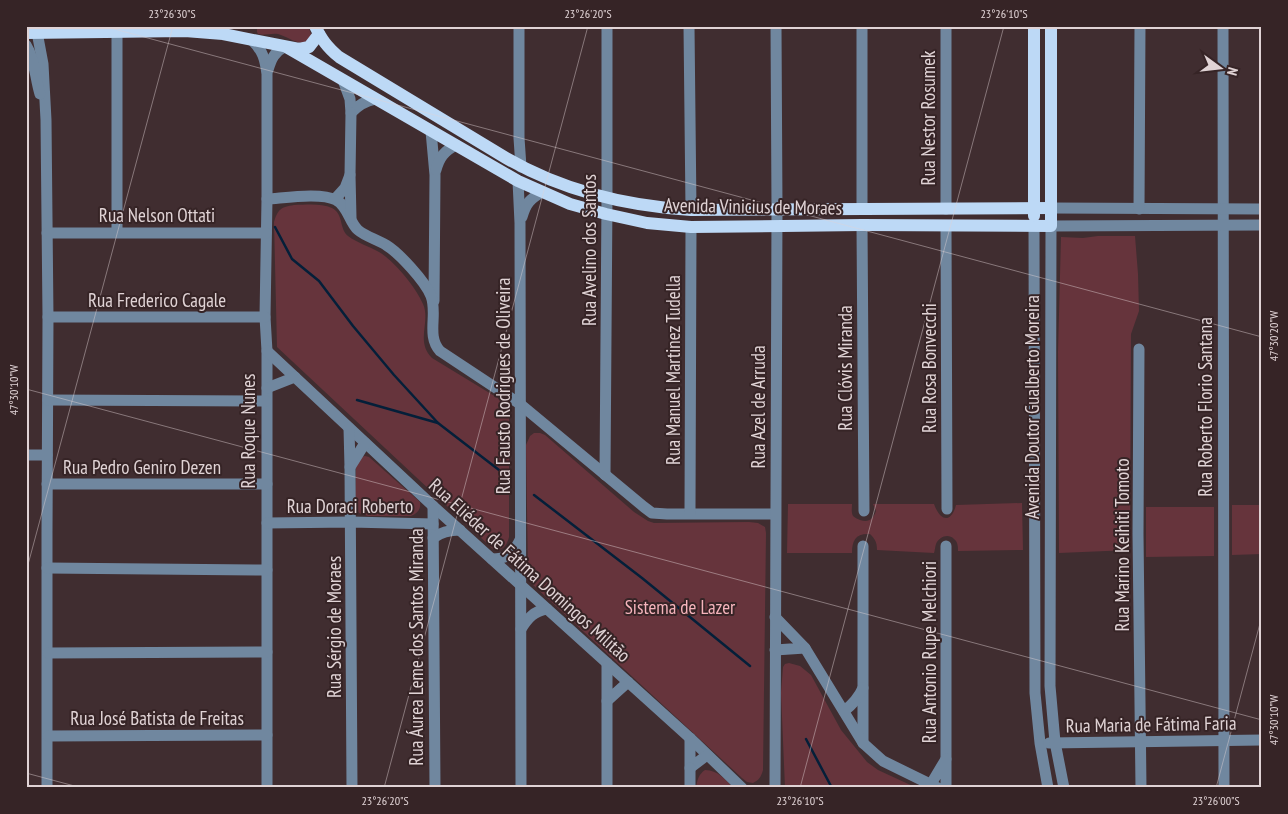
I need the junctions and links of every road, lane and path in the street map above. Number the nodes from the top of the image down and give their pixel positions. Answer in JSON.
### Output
{"nodes":[{"id":1,"x":249,"y":26,"type":"edge"},
{"id":2,"x":520,"y":26,"type":"edge"},
{"id":3,"x":607,"y":26,"type":"edge"},
{"id":4,"x":689,"y":26,"type":"edge"},
{"id":5,"x":776,"y":26,"type":"edge"},
{"id":6,"x":862,"y":26,"type":"edge"},
{"id":7,"x":946,"y":26,"type":"edge"},
{"id":8,"x":1034,"y":26,"type":"edge"},
{"id":9,"x":1051,"y":26,"type":"edge"},
{"id":10,"x":1140,"y":26,"type":"edge"},
{"id":11,"x":1223,"y":26,"type":"edge"},
{"id":12,"x":318,"y":29,"type":"edge"},
{"id":13,"x":32,"y":31,"type":"edge"},
{"id":14,"x":117,"y":32,"type":"junction"},
{"id":15,"x":252,"y":40,"type":"junction"},
{"id":16,"x":26,"y":44,"type":"edge"},
{"id":17,"x":286,"y":47,"type":"junction"},
{"id":18,"x":267,"y":74,"type":"junction"},
{"id":19,"x":343,"y":80,"type":"junction"},
{"id":20,"x":375,"y":99,"type":"junction"},
{"id":21,"x":351,"y":114,"type":"junction"},
{"id":22,"x":440,"y":117,"type":"junction"},
{"id":23,"x":46,"y":120,"type":"junction"},
{"id":24,"x":431,"y":131,"type":"junction"},
{"id":25,"x":519,"y":138,"type":"junction"},
{"id":26,"x":456,"y":146,"type":"junction"},
{"id":27,"x":506,"y":158,"type":"junction"},
{"id":28,"x":521,"y":167,"type":"junction"},
{"id":29,"x":434,"y":174,"type":"junction"},
{"id":30,"x":350,"y":175,"type":"junction"},
{"id":31,"x":518,"y":182,"type":"junction"},
{"id":32,"x":542,"y":192,"type":"junction"},
{"id":33,"x":607,"y":198,"type":"junction"},
{"id":34,"x":267,"y":199,"type":"junction"},
{"id":35,"x":335,"y":199,"type":"junction"},
{"id":36,"x":1034,"y":208,"type":"junction"},
{"id":37,"x":1051,"y":208,"type":"junction"},
{"id":38,"x":777,"y":209,"type":"junction"},
{"id":39,"x":862,"y":209,"type":"junction"},
{"id":40,"x":946,"y":209,"type":"junction"},
{"id":41,"x":1139,"y":209,"type":"junction"},
{"id":42,"x":1222,"y":209,"type":"junction"},
{"id":43,"x":1262,"y":209,"type":"edge"},
{"id":44,"x":691,"y":210,"type":"junction"},
{"id":45,"x":606,"y":214,"type":"junction"},
{"id":46,"x":351,"y":220,"type":"junction"},
{"id":47,"x":520,"y":223,"type":"junction"},
{"id":48,"x":1262,"y":225,"type":"edge"},
{"id":49,"x":776,"y":226,"type":"junction"},
{"id":50,"x":862,"y":226,"type":"junction"},
{"id":51,"x":946,"y":226,"type":"junction"},
{"id":52,"x":1034,"y":226,"type":"junction"},
{"id":53,"x":1051,"y":226,"type":"junction"},
{"id":54,"x":1222,"y":226,"type":"junction"},
{"id":55,"x":691,"y":227,"type":"junction"},
{"id":56,"x":117,"y":232,"type":"junction"},
{"id":57,"x":47,"y":233,"type":"junction"},
{"id":58,"x":266,"y":233,"type":"junction"},
{"id":59,"x":434,"y":305,"type":"junction"},
{"id":60,"x":48,"y":317,"type":"junction"},
{"id":61,"x":265,"y":318,"type":"junction"},
{"id":62,"x":1139,"y":349,"type":"dead end"},
{"id":63,"x":267,"y":351,"type":"junction"},
{"id":64,"x":295,"y":377,"type":"junction"},
{"id":65,"x":266,"y":388,"type":"junction"},
{"id":66,"x":48,"y":400,"type":"junction"},
{"id":67,"x":266,"y":401,"type":"junction"},
{"id":68,"x":520,"y":404,"type":"junction"},
{"id":69,"x":349,"y":428,"type":"junction"},
{"id":70,"x":365,"y":443,"type":"junction"},
{"id":71,"x":26,"y":455,"type":"edge"},
{"id":72,"x":47,"y":455,"type":"junction"},
{"id":73,"x":350,"y":466,"type":"junction"},
{"id":74,"x":605,"y":475,"type":"junction"},
{"id":75,"x":47,"y":484,"type":"junction"},
{"id":76,"x":267,"y":484,"type":"junction"},
{"id":77,"x":433,"y":506,"type":"junction"},
{"id":78,"x":947,"y":509,"type":"dead end"},
{"id":79,"x":864,"y":511,"type":"dead end"},
{"id":80,"x":690,"y":513,"type":"junction"},
{"id":81,"x":775,"y":514,"type":"junction"},
{"id":82,"x":351,"y":522,"type":"junction"},
{"id":83,"x":267,"y":523,"type":"junction"},
{"id":84,"x":433,"y":524,"type":"junction"},
{"id":85,"x":460,"y":530,"type":"junction"},
{"id":86,"x":434,"y":538,"type":"junction"},
{"id":87,"x":520,"y":540,"type":"junction"},
{"id":88,"x":863,"y":546,"type":"dead end"},
{"id":89,"x":946,"y":546,"type":"dead end"},
{"id":90,"x":492,"y":559,"type":"junction"},
{"id":91,"x":47,"y":568,"type":"junction"},
{"id":92,"x":267,"y":570,"type":"junction"},
{"id":93,"x":521,"y":585,"type":"junction"},
{"id":94,"x":548,"y":609,"type":"junction"},
{"id":95,"x":775,"y":617,"type":"junction"},
{"id":96,"x":521,"y":629,"type":"junction"},
{"id":97,"x":804,"y":648,"type":"junction"},
{"id":98,"x":775,"y":650,"type":"junction"},
{"id":99,"x":267,"y":652,"type":"junction"},
{"id":100,"x":48,"y":653,"type":"junction"},
{"id":101,"x":607,"y":663,"type":"junction"},
{"id":102,"x":628,"y":682,"type":"junction"},
{"id":103,"x":863,"y":686,"type":"junction"},
{"id":104,"x":607,"y":701,"type":"junction"},
{"id":105,"x":863,"y":711,"type":"junction"},
{"id":106,"x":846,"y":715,"type":"junction"},
{"id":107,"x":267,"y":735,"type":"junction"},
{"id":108,"x":48,"y":736,"type":"junction"},
{"id":109,"x":690,"y":738,"type":"junction"},
{"id":110,"x":1224,"y":740,"type":"junction"},
{"id":111,"x":1262,"y":740,"type":"edge"},
{"id":112,"x":1141,"y":741,"type":"junction"},
{"id":113,"x":1056,"y":742,"type":"junction"},
{"id":114,"x":863,"y":743,"type":"junction"},
{"id":115,"x":1040,"y":743,"type":"junction"},
{"id":116,"x":707,"y":754,"type":"junction"},
{"id":117,"x":946,"y":759,"type":"junction"},
{"id":118,"x":690,"y":768,"type":"junction"},
{"id":119,"x":775,"y":782,"type":"edge"},
{"id":120,"x":934,"y":786,"type":"edge"},
{"id":121,"x":48,"y":788,"type":"edge"},
{"id":122,"x":267,"y":788,"type":"edge"},
{"id":123,"x":352,"y":788,"type":"edge"},
{"id":124,"x":435,"y":788,"type":"edge"},
{"id":125,"x":521,"y":788,"type":"edge"},
{"id":126,"x":607,"y":788,"type":"edge"},
{"id":127,"x":690,"y":788,"type":"edge"},
{"id":128,"x":742,"y":788,"type":"edge"},
{"id":129,"x":768,"y":788,"type":"edge"},
{"id":130,"x":946,"y":788,"type":"edge"},
{"id":131,"x":1048,"y":788,"type":"edge"},
{"id":132,"x":1064,"y":788,"type":"edge"},
{"id":133,"x":1141,"y":788,"type":"edge"},
{"id":134,"x":1224,"y":788,"type":"edge"}],
"edges":[{"from":1,"to":15,"type":"main road","name":"Rua Roque Nunes"},
{"from":2,"to":25,"type":"street"},
{"from":3,"to":33,"type":"street","name":"Rua Avelino dos Santos"},
{"from":4,"to":44,"type":"street"},
{"from":5,"to":38,"type":"street","name":"Rua Azel de Arruda"},
{"from":6,"to":39,"type":"street"},
{"from":7,"to":40,"type":"street","name":"Rua Nestor Rosumek"},
{"from":8,"to":36,"type":"main road","name":"Avenida Doutor Gualberto Moreira"},
{"from":9,"to":37,"type":"main road","name":"Avenida Doutor Gualberto Moreira"},
{"from":10,"to":41,"type":"street"},
{"from":11,"to":42,"type":"street","name":"Rua Roberto Florio Santana"},
{"from":12,"to":17,"type":"main road","name":"Avenida Vinicius de Moraes"},
{"from":12,"to":22,"type":"main road","name":"Avenida Vinicius de Moraes"},
{"from":13,"to":14,"type":"main road","name":"Avenida Vinicius de Moraes"},
{"from":13,"to":23,"type":"street"},
{"from":14,"to":15,"type":"main road","name":"Avenida Vinicius de Moraes"},
{"from":14,"to":56,"type":"street"},
{"from":15,"to":17,"type":"main road","name":"Avenida Vinicius de Moraes"},
{"from":15,"to":18,"type":"street","name":"Rua Roque Nunes"},
{"from":16,"to":23,"type":"street"},
{"from":17,"to":18,"type":"street","name":"Rua Roque Nunes"},
{"from":17,"to":19,"type":"main road","name":"Avenida Vinicius de Moraes"},
{"from":18,"to":34,"type":"street","name":"Rua Roque Nunes"},
{"from":19,"to":20,"type":"main road","name":"Avenida Vinicius de Moraes"},
{"from":19,"to":21,"type":"street"},
{"from":20,"to":21,"type":"street"},
{"from":20,"to":24,"type":"main road","name":"Avenida Vinicius de Moraes"},
{"from":21,"to":30,"type":"street"},
{"from":22,"to":24,"type":"main road"},
{"from":22,"to":27,"type":"main road","name":"Avenida Vinicius de Moraes"},
{"from":23,"to":57,"type":"street"},
{"from":24,"to":26,"type":"main road","name":"Avenida Vinicius de Moraes"},
{"from":24,"to":29,"type":"street"},
{"from":25,"to":27,"type":"street"},
{"from":25,"to":28,"type":"street"},
{"from":26,"to":29,"type":"street"},
{"from":26,"to":31,"type":"main road","name":"Avenida Vinicius de Moraes"},
{"from":27,"to":28,"type":"main road","name":"Avenida Vinicius de Moraes"},
{"from":28,"to":33,"type":"main road","name":"Avenida Vinicius de Moraes"},
{"from":29,"to":59,"type":"street"},
{"from":30,"to":35,"type":"street"},
{"from":30,"to":46,"type":"street"},
{"from":31,"to":32,"type":"main road","name":"Avenida Vinicius de Moraes"},
{"from":31,"to":47,"type":"street","name":"Rua Fausto Rodrigues de Oliveira"},
{"from":32,"to":45,"type":"main road","name":"Avenida Vinicius de Moraes"},
{"from":32,"to":47,"type":"street","name":"Rua Fausto Rodrigues de Oliveira"},
{"from":33,"to":44,"type":"main road","name":"Avenida Vinicius de Moraes"},
{"from":33,"to":45,"type":"street","name":"Rua Avelino dos Santos"},
{"from":34,"to":35,"type":"street"},
{"from":34,"to":58,"type":"street","name":"Rua Roque Nunes"},
{"from":35,"to":46,"type":"street"},
{"from":36,"to":37,"type":"main road","name":"Avenida Vinicius de Moraes"},
{"from":36,"to":40,"type":"main road","name":"Avenida Vinicius de Moraes"},
{"from":36,"to":52,"type":"main road","name":"Avenida Doutor Gualberto Moreira"},
{"from":37,"to":41,"type":"street","name":"Avenida Vinicius de Moraes"},
{"from":37,"to":53,"type":"main road","name":"Avenida Doutor Gualberto Moreira"},
{"from":38,"to":39,"type":"main road","name":"Avenida Vinicius de Moraes"},
{"from":38,"to":44,"type":"main road","name":"Avenida Vinicius de Moraes"},
{"from":38,"to":49,"type":"street","name":"Rua Azel de Arruda"},
{"from":39,"to":40,"type":"main road","name":"Avenida Vinicius de Moraes"},
{"from":40,"to":51,"type":"main road"},
{"from":41,"to":42,"type":"street","name":"Avenida Vinicius de Moraes"},
{"from":42,"to":43,"type":"street","name":"Avenida Vinicius de Moraes"},
{"from":42,"to":54,"type":"street","name":"Rua Roberto Florio Santana"},
{"from":45,"to":55,"type":"main road","name":"Avenida Vinicius de Moraes"},
{"from":45,"to":74,"type":"street","name":"Rua Avelino dos Santos"},
{"from":46,"to":59,"type":"street"},
{"from":47,"to":68,"type":"street","name":"Rua Fausto Rodrigues de Oliveira"},
{"from":48,"to":54,"type":"street","name":"Avenida Vinicius de Moraes"},
{"from":49,"to":50,"type":"main road","name":"Avenida Vinicius de Moraes"},
{"from":49,"to":55,"type":"main road","name":"Avenida Vinicius de Moraes"},
{"from":49,"to":81,"type":"street","name":"Rua Azel de Arruda"},
{"from":50,"to":51,"type":"main road","name":"Avenida Vinicius de Moraes"},
{"from":50,"to":79,"type":"street","name":"Rua Clóvis Miranda"},
{"from":51,"to":52,"type":"main road","name":"Avenida Vinicius de Moraes"},
{"from":51,"to":78,"type":"street","name":"Rua Rosa Bonvecchi"},
{"from":52,"to":53,"type":"main road","name":"Avenida Vinicius de Moraes"},
{"from":52,"to":115,"type":"street","name":"Avenida Doutor Gualberto Moreira"},
{"from":53,"to":54,"type":"street","name":"Avenida Vinicius de Moraes"},
{"from":53,"to":113,"type":"street","name":"Avenida Doutor Gualberto Moreira"},
{"from":54,"to":110,"type":"street","name":"Rua Roberto Florio Santana"},
{"from":55,"to":80,"type":"street","name":"Rua Manuel Martinez Tudella"},
{"from":56,"to":57,"type":"street","name":"Rua Nelson Ottati"},
{"from":56,"to":58,"type":"street","name":"Rua Nelson Ottati"},
{"from":57,"to":60,"type":"street"},
{"from":58,"to":61,"type":"street","name":"Rua Roque Nunes"},
{"from":59,"to":68,"type":"street"},
{"from":60,"to":61,"type":"street","name":"Rua Frederico Cagale"},
{"from":60,"to":66,"type":"street"},
{"from":61,"to":63,"type":"street","name":"Rua Roque Nunes"},
{"from":62,"to":112,"type":"street","name":"Rua Marino Keihiti Tomoto"},
{"from":63,"to":64,"type":"street","name":"Rua Eliéder de Fátima Domingos Militão"},
{"from":63,"to":65,"type":"street","name":"Rua Roque Nunes"},
{"from":64,"to":65,"type":"street"},
{"from":64,"to":69,"type":"street","name":"Rua Eliéder de Fátima Domingos Militão"},
{"from":65,"to":67,"type":"street","name":"Rua Roque Nunes"},
{"from":66,"to":67,"type":"street"},
{"from":66,"to":72,"type":"street"},
{"from":67,"to":76,"type":"street","name":"Rua Roque Nunes"},
{"from":68,"to":74,"type":"street"},
{"from":68,"to":87,"type":"street","name":"Rua Fausto Rodrigues de Oliveira"},
{"from":69,"to":70,"type":"street","name":"Rua Eliéder de Fátima Domingos Militão"},
{"from":69,"to":73,"type":"street","name":"Rua Sérgio de Moraes"},
{"from":70,"to":73,"type":"street"},
{"from":70,"to":77,"type":"street","name":"Rua Eliéder de Fátima Domingos Militão"},
{"from":71,"to":72,"type":"street"},
{"from":72,"to":75,"type":"street"},
{"from":73,"to":82,"type":"street","name":"Rua Sérgio de Moraes"},
{"from":74,"to":80,"type":"street"},
{"from":75,"to":76,"type":"street","name":"Rua Pedro Geniro Dezen"},
{"from":75,"to":91,"type":"street"},
{"from":76,"to":83,"type":"street","name":"Rua Roque Nunes"},
{"from":77,"to":84,"type":"street","name":"Rua Áurea Leme dos Santos Miranda"},
{"from":77,"to":85,"type":"street","name":"Rua Eliéder de Fátima Domingos Militão"},
{"from":80,"to":81,"type":"street"},
{"from":81,"to":95,"type":"street","name":"Rua Azel de Arruda"},
{"from":82,"to":83,"type":"street","name":"Rua Doraci Roberto"},
{"from":82,"to":84,"type":"street","name":"Rua Doraci Roberto"},
{"from":82,"to":123,"type":"street","name":"Rua Sérgio de Moraes"},
{"from":83,"to":92,"type":"street","name":"Rua Roque Nunes"},
{"from":84,"to":86,"type":"street","name":"Rua Áurea Leme dos Santos Miranda"},
{"from":85,"to":86,"type":"street"},
{"from":85,"to":90,"type":"street","name":"Rua Eliéder de Fátima Domingos Militão"},
{"from":86,"to":124,"type":"street","name":"Rua Áurea Leme dos Santos Miranda"},
{"from":87,"to":90,"type":"street"},
{"from":87,"to":93,"type":"street","name":"Rua Fausto Rodrigues de Oliveira"},
{"from":88,"to":103,"type":"street"},
{"from":89,"to":117,"type":"street","name":"Rua Antonio Rupe Melchiori"},
{"from":90,"to":93,"type":"street","name":"Rua Eliéder de Fátima Domingos Militão"},
{"from":91,"to":92,"type":"street"},
{"from":91,"to":100,"type":"street"},
{"from":92,"to":99,"type":"street","name":"Rua Roque Nunes"},
{"from":93,"to":94,"type":"street","name":"Rua Eliéder de Fátima Domingos Militão"},
{"from":93,"to":96,"type":"street","name":"Rua Fausto Rodrigues de Oliveira"},
{"from":94,"to":96,"type":"street"},
{"from":94,"to":101,"type":"street","name":"Rua Eliéder de Fátima Domingos Militão"},
{"from":95,"to":97,"type":"street"},
{"from":95,"to":98,"type":"street","name":"Rua Azel de Arruda"},
{"from":96,"to":125,"type":"street","name":"Rua Fausto Rodrigues de Oliveira"},
{"from":97,"to":98,"type":"street"},
{"from":97,"to":106,"type":"street"},
{"from":98,"to":119,"type":"street","name":"Rua Azel de Arruda"},
{"from":99,"to":100,"type":"street"},
{"from":99,"to":107,"type":"street","name":"Rua Roque Nunes"},
{"from":100,"to":108,"type":"street"},
{"from":101,"to":102,"type":"street","name":"Rua Eliéder de Fátima Domingos Militão"},
{"from":101,"to":104,"type":"street"},
{"from":102,"to":104,"type":"street"},
{"from":102,"to":109,"type":"street","name":"Rua Eliéder de Fátima Domingos Militão"},
{"from":103,"to":105,"type":"street"},
{"from":103,"to":106,"type":"street"},
{"from":104,"to":126,"type":"street"},
{"from":105,"to":106,"type":"street"},
{"from":105,"to":114,"type":"street"},
{"from":106,"to":114,"type":"street"},
{"from":107,"to":108,"type":"street","name":"Rua José Batista de Freitas"},
{"from":107,"to":122,"type":"street","name":"Rua Roque Nunes"},
{"from":108,"to":121,"type":"street"},
{"from":109,"to":116,"type":"street","name":"Rua Eliéder de Fátima Domingos Militão"},
{"from":109,"to":118,"type":"street"},
{"from":110,"to":111,"type":"street","name":"Rua Maria de Fátima Faria"},
{"from":110,"to":112,"type":"street","name":"Rua Maria de Fátima Faria"},
{"from":110,"to":134,"type":"street","name":"Rua Roberto Florio Santana"},
{"from":112,"to":113,"type":"street","name":"Rua Maria de Fátima Faria"},
{"from":112,"to":133,"type":"street","name":"Rua Marino Keihiti Tomoto"},
{"from":113,"to":115,"type":"street","name":"Rua Maria de Fátima Faria"},
{"from":113,"to":132,"type":"street","name":"Avenida Doutor Gualberto Moreira"},
{"from":114,"to":120,"type":"street"},
{"from":115,"to":131,"type":"street","name":"Avenida Doutor Gualberto Moreira"},
{"from":116,"to":118,"type":"street"},
{"from":116,"to":128,"type":"street","name":"Rua Eliéder de Fátima Domingos Militão"},
{"from":117,"to":120,"type":"street","name":"Rua Antonio Rupe Melchiori"},
{"from":117,"to":130,"type":"street","name":"Rua Antonio Rupe Melchiori"},
{"from":118,"to":127,"type":"street"},
{"from":119,"to":129,"type":"street"}]}
